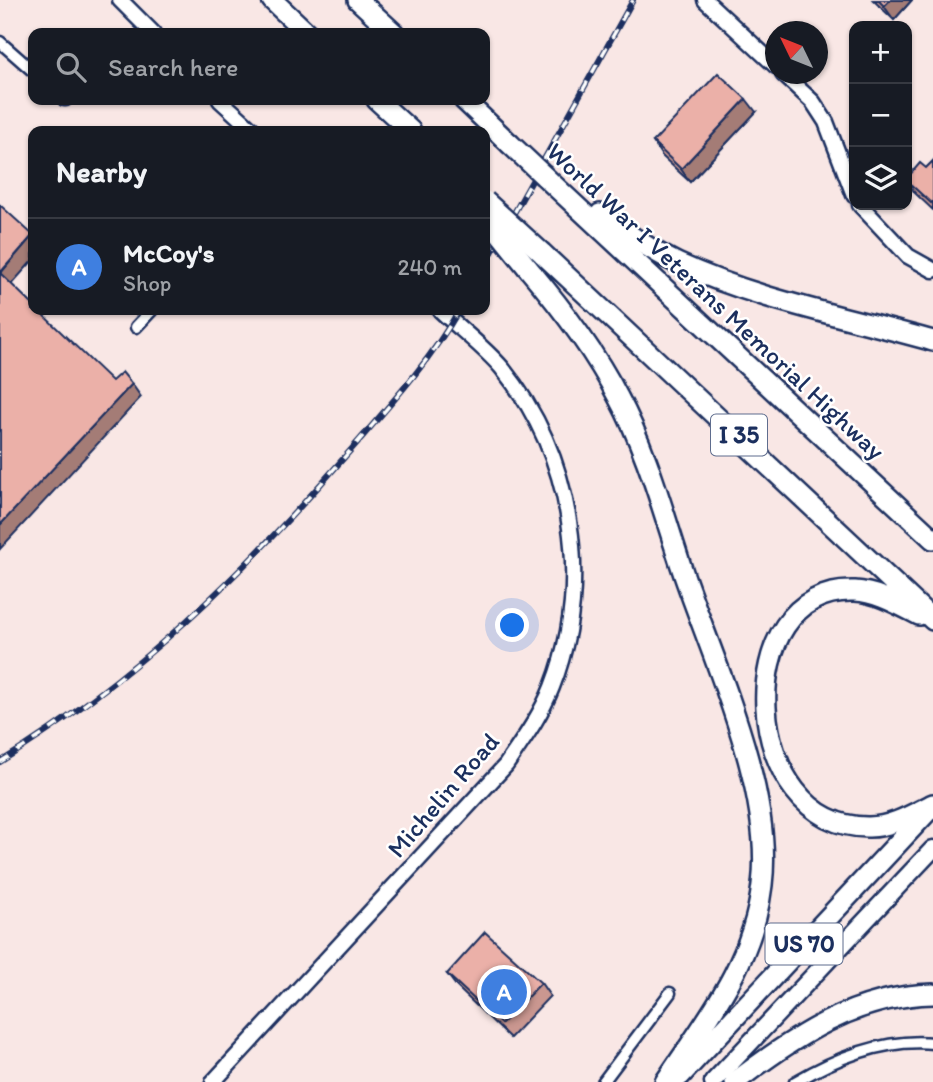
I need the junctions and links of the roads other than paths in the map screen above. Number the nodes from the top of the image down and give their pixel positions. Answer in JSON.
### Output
{"nodes":[{"id":1,"x":120,"y":0,"type":"edge"},
{"id":2,"x":272,"y":0,"type":"edge"},
{"id":3,"x":358,"y":0,"type":"edge"},
{"id":4,"x":705,"y":0,"type":"edge"},
{"id":5,"x":148,"y":28,"type":"edge"},
{"id":6,"x":302,"y":28,"type":"edge"},
{"id":7,"x":389,"y":28,"type":"edge"},
{"id":8,"x":0,"y":42,"type":"edge"},
{"id":9,"x":765,"y":57,"type":"edge"},
{"id":10,"x":28,"y":67,"type":"edge"},
{"id":11,"x":794,"y":84,"type":"edge"},
{"id":12,"x":225,"y":105,"type":"edge"},
{"id":13,"x":382,"y":105,"type":"edge"},
{"id":14,"x":469,"y":105,"type":"edge"},
{"id":15,"x":249,"y":126,"type":"edge"},
{"id":16,"x":406,"y":126,"type":"edge"},
{"id":17,"x":849,"y":182,"type":"edge"},
{"id":18,"x":570,"y":196,"type":"junction"},
{"id":19,"x":490,"y":206,"type":"edge"},
{"id":20,"x":865,"y":210,"type":"edge"},
{"id":21,"x":490,"y":221,"type":"edge"},
{"id":22,"x":933,"y":270,"type":"edge"},
{"id":23,"x":147,"y":315,"type":"edge"},
{"id":24,"x":445,"y":315,"type":"edge"},
{"id":25,"x":136,"y":327,"type":"dead end"},
{"id":26,"x":933,"y":341,"type":"edge"},
{"id":27,"x":933,"y":539,"type":"edge"},
{"id":28,"x":933,"y":621,"type":"edge"},
{"id":29,"x":933,"y":805,"type":"edge"},
{"id":30,"x":933,"y":849,"type":"edge"},
{"id":31,"x":670,"y":993,"type":"dead end"},
{"id":32,"x":933,"y":994,"type":"edge"},
{"id":33,"x":933,"y":1043,"type":"edge"},
{"id":34,"x":214,"y":1082,"type":"edge"},
{"id":35,"x":603,"y":1082,"type":"edge"},
{"id":36,"x":665,"y":1082,"type":"edge"},
{"id":37,"x":674,"y":1082,"type":"edge"},
{"id":38,"x":713,"y":1082,"type":"edge"},
{"id":39,"x":735,"y":1082,"type":"edge"},
{"id":40,"x":795,"y":1082,"type":"edge"}],
"edges":[{"from":1,"to":5,"type":"street"},
{"from":2,"to":6,"type":"highway"},
{"from":3,"to":7,"type":"highway"},
{"from":4,"to":9,"type":"street"},
{"from":8,"to":10,"type":"street"},
{"from":11,"to":17,"type":"street"},
{"from":12,"to":15,"type":"street"},
{"from":13,"to":16,"type":"highway"},
{"from":14,"to":18,"type":"highway","name":"World War I Veterans Memorial Highway","number":"I 35","bridge":true},
{"from":18,"to":26,"type":"highway"},
{"from":18,"to":27,"type":"highway","name":"World War I Veterans Memorial Highway","number":"I 35"},
{"from":19,"to":28,"type":"highway","number":"I 35","bridge":true},
{"from":20,"to":22,"type":"street"},
{"from":21,"to":36,"type":"highway","bridge":true},
{"from":23,"to":25,"type":"street"},
{"from":24,"to":34,"type":"street","name":"Michelin Road"},
{"from":28,"to":29,"type":"highway"},
{"from":29,"to":37,"type":"highway","number":"US 70"},
{"from":30,"to":38,"type":"main road"},
{"from":31,"to":35,"type":"street"},
{"from":32,"to":39,"type":"highway"},
{"from":33,"to":40,"type":"street"}]}
